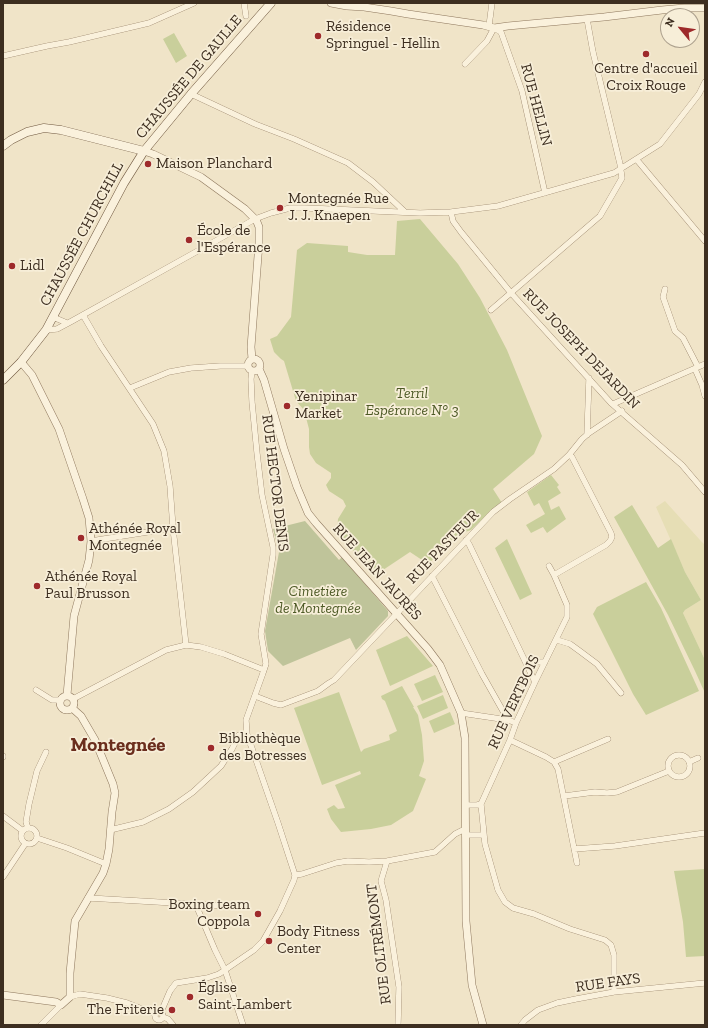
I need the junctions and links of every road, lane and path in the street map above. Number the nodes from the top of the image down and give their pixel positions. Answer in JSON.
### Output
{"nodes":[{"id":1,"x":194,"y":3,"type":"edge"},
{"id":2,"x":244,"y":3,"type":"edge"},
{"id":3,"x":271,"y":3,"type":"edge"},
{"id":4,"x":332,"y":3,"type":"edge"},
{"id":5,"x":492,"y":3,"type":"edge"},
{"id":6,"x":680,"y":6,"type":"edge"},
{"id":7,"x":705,"y":8,"type":"edge"},
{"id":8,"x":246,"y":16,"type":"dead end"},
{"id":9,"x":587,"y":19,"type":"junction"},
{"id":10,"x":491,"y":27,"type":"junction"},
{"id":11,"x":3,"y":56,"type":"edge"},
{"id":12,"x":465,"y":64,"type":"dead end"},
{"id":13,"x":705,"y":82,"type":"edge"},
{"id":14,"x":191,"y":94,"type":"junction"},
{"id":15,"x":3,"y":146,"type":"edge"},
{"id":16,"x":144,"y":151,"type":"junction"},
{"id":17,"x":637,"y":160,"type":"junction"},
{"id":18,"x":620,"y":170,"type":"junction"},
{"id":19,"x":545,"y":193,"type":"junction"},
{"id":20,"x":405,"y":212,"type":"junction"},
{"id":21,"x":451,"y":212,"type":"junction"},
{"id":22,"x":256,"y":219,"type":"junction"},
{"id":23,"x":705,"y":241,"type":"edge"},
{"id":24,"x":665,"y":289,"type":"dead end"},
{"id":25,"x":511,"y":293,"type":"junction"},
{"id":26,"x":492,"y":310,"type":"dead end"},
{"id":27,"x":83,"y":315,"type":"junction"},
{"id":28,"x":53,"y":317,"type":"junction"},
{"id":29,"x":67,"y":323,"type":"junction"},
{"id":30,"x":46,"y":330,"type":"junction"},
{"id":31,"x":252,"y":359,"type":"junction"},
{"id":32,"x":21,"y":362,"type":"junction"},
{"id":33,"x":705,"y":364,"type":"edge"},
{"id":34,"x":696,"y":368,"type":"junction"},
{"id":35,"x":253,"y":369,"type":"junction"},
{"id":36,"x":589,"y":378,"type":"junction"},
{"id":37,"x":3,"y":380,"type":"edge"},
{"id":38,"x":130,"y":388,"type":"junction"},
{"id":39,"x":705,"y":396,"type":"edge"},
{"id":40,"x":613,"y":404,"type":"junction"},
{"id":41,"x":622,"y":411,"type":"junction"},
{"id":42,"x":587,"y":435,"type":"junction"},
{"id":43,"x":569,"y":455,"type":"junction"},
{"id":44,"x":705,"y":492,"type":"edge"},
{"id":45,"x":173,"y":528,"type":"junction"},
{"id":46,"x":90,"y":540,"type":"junction"},
{"id":47,"x":466,"y":540,"type":"junction"},
{"id":48,"x":549,"y":566,"type":"dead end"},
{"id":49,"x":554,"y":575,"type":"junction"},
{"id":50,"x":432,"y":576,"type":"junction"},
{"id":51,"x":397,"y":614,"type":"junction"},
{"id":52,"x":557,"y":640,"type":"junction"},
{"id":53,"x":186,"y":645,"type":"junction"},
{"id":54,"x":526,"y":662,"type":"junction"},
{"id":55,"x":545,"y":662,"type":"junction"},
{"id":56,"x":264,"y":670,"type":"junction"},
{"id":57,"x":535,"y":682,"type":"junction"},
{"id":58,"x":36,"y":690,"type":"dead end"},
{"id":59,"x":621,"y":693,"type":"dead end"},
{"id":60,"x":255,"y":696,"type":"junction"},
{"id":61,"x":67,"y":698,"type":"junction"},
{"id":62,"x":72,"y":708,"type":"junction"},
{"id":63,"x":461,"y":713,"type":"junction"},
{"id":64,"x":508,"y":720,"type":"junction"},
{"id":65,"x":516,"y":723,"type":"junction"},
{"id":66,"x":247,"y":734,"type":"junction"},
{"id":67,"x":608,"y":739,"type":"dead end"},
{"id":68,"x":510,"y":740,"type":"junction"},
{"id":69,"x":46,"y":752,"type":"dead end"},
{"id":70,"x":698,"y":758,"type":"dead end"},
{"id":71,"x":554,"y":762,"type":"junction"},
{"id":72,"x":689,"y":762,"type":"junction"},
{"id":73,"x":669,"y":771,"type":"junction"},
{"id":74,"x":564,"y":796,"type":"junction"},
{"id":75,"x":481,"y":804,"type":"junction"},
{"id":76,"x":465,"y":805,"type":"junction"},
{"id":77,"x":3,"y":816,"type":"edge"},
{"id":78,"x":25,"y":830,"type":"junction"},
{"id":79,"x":110,"y":830,"type":"junction"},
{"id":80,"x":465,"y":832,"type":"junction"},
{"id":81,"x":705,"y":833,"type":"edge"},
{"id":82,"x":484,"y":834,"type":"junction"},
{"id":83,"x":37,"y":838,"type":"junction"},
{"id":84,"x":25,"y":844,"type":"junction"},
{"id":85,"x":574,"y":849,"type":"junction"},
{"id":86,"x":387,"y":861,"type":"junction"},
{"id":87,"x":577,"y":863,"type":"dead end"},
{"id":88,"x":106,"y":864,"type":"junction"},
{"id":89,"x":4,"y":874,"type":"edge"},
{"id":90,"x":295,"y":875,"type":"junction"},
{"id":91,"x":88,"y":898,"type":"junction"},
{"id":92,"x":196,"y":905,"type":"junction"},
{"id":93,"x":227,"y":906,"type":"dead end"},
{"id":94,"x":225,"y":970,"type":"junction"},
{"id":95,"x":705,"y":984,"type":"edge"},
{"id":96,"x":614,"y":992,"type":"junction"},
{"id":97,"x":3,"y":995,"type":"edge"},
{"id":98,"x":70,"y":997,"type":"junction"},
{"id":99,"x":61,"y":1005,"type":"junction"},
{"id":100,"x":159,"y":1017,"type":"edge"},
{"id":101,"x":41,"y":1025,"type":"edge"},
{"id":102,"x":173,"y":1025,"type":"edge"},
{"id":103,"x":243,"y":1025,"type":"edge"},
{"id":104,"x":398,"y":1025,"type":"edge"},
{"id":105,"x":482,"y":1025,"type":"edge"},
{"id":106,"x":521,"y":1025,"type":"edge"}],
"edges":[{"from":1,"to":11,"type":"street"},
{"from":2,"to":8,"type":"street"},
{"from":3,"to":14,"type":"main road","name":"CHAUSSÉE DE GAULLE"},
{"from":4,"to":10,"type":"street"},
{"from":5,"to":10,"type":"street"},
{"from":6,"to":7,"type":"street"},
{"from":6,"to":9,"type":"street"},
{"from":9,"to":10,"type":"street"},
{"from":9,"to":18,"type":"street"},
{"from":10,"to":12,"type":"street"},
{"from":10,"to":19,"type":"street","name":"RUE HELLIN"},
{"from":13,"to":17,"type":"street"},
{"from":14,"to":16,"type":"main road","name":"CHAUSSÉE DE GAULLE"},
{"from":14,"to":20,"type":"street"},
{"from":15,"to":16,"type":"main road"},
{"from":16,"to":22,"type":"street"},
{"from":16,"to":28,"type":"main road","name":"CHAUSSÉE CHURCHILL"},
{"from":17,"to":18,"type":"street"},
{"from":17,"to":23,"type":"street"},
{"from":18,"to":19,"type":"street"},
{"from":18,"to":25,"type":"street"},
{"from":19,"to":21,"type":"street"},
{"from":20,"to":21,"type":"street"},
{"from":20,"to":22,"type":"street"},
{"from":21,"to":25,"type":"street","name":"RUE JOSEPH DEJARDIN"},
{"from":22,"to":27,"type":"street"},
{"from":22,"to":31,"type":"street"},
{"from":24,"to":34,"type":"street"},
{"from":25,"to":26,"type":"street"},
{"from":25,"to":36,"type":"street","name":"RUE JOSEPH DEJARDIN"},
{"from":27,"to":29,"type":"street"},
{"from":27,"to":38,"type":"street"},
{"from":28,"to":29,"type":"street"},
{"from":28,"to":30,"type":"main road","name":"CHAUSSÉE CHURCHILL"},
{"from":29,"to":30,"type":"street"},
{"from":30,"to":32,"type":"main road","name":"CHAUSSÉE CHURCHILL"},
{"from":31,"to":35,"type":"street"},
{"from":31,"to":35,"type":"street","name":"RUE JEAN JAURÈS"},
{"from":32,"to":37,"type":"main road","name":"CHAUSSÉE CHURCHILL"},
{"from":32,"to":46,"type":"street"},
{"from":33,"to":34,"type":"street"},
{"from":34,"to":39,"type":"street"},
{"from":34,"to":40,"type":"street"},
{"from":35,"to":38,"type":"street"},
{"from":35,"to":51,"type":"street","name":"RUE JEAN JAURÈS"},
{"from":35,"to":56,"type":"street","name":"RUE HECTOR DENIS"},
{"from":36,"to":40,"type":"street","name":"RUE JOSEPH DEJARDIN"},
{"from":36,"to":42,"type":"street"},
{"from":38,"to":45,"type":"street"},
{"from":40,"to":41,"type":"street","name":"RUE JOSEPH DEJARDIN"},
{"from":41,"to":42,"type":"street"},
{"from":41,"to":44,"type":"street","name":"RUE JOSEPH DEJARDIN"},
{"from":42,"to":43,"type":"street","name":"RUE PASTEUR"},
{"from":43,"to":47,"type":"street","name":"RUE PASTEUR"},
{"from":43,"to":49,"type":"street"},
{"from":45,"to":46,"type":"street"},
{"from":45,"to":53,"type":"street"},
{"from":46,"to":61,"type":"street"},
{"from":47,"to":50,"type":"street","name":"RUE PASTEUR"},
{"from":47,"to":54,"type":"street"},
{"from":48,"to":49,"type":"street","name":"RUE VERTBOIS"},
{"from":49,"to":52,"type":"street","name":"RUE VERTBOIS"},
{"from":50,"to":51,"type":"street","name":"RUE PASTEUR"},
{"from":50,"to":64,"type":"street"},
{"from":51,"to":60,"type":"street","name":"RUE PASTEUR"},
{"from":51,"to":63,"type":"street","name":"RUE JEAN JAURÈS"},
{"from":52,"to":55,"type":"street","name":"RUE VERTBOIS"},
{"from":52,"to":59,"type":"street"},
{"from":53,"to":56,"type":"street"},
{"from":53,"to":61,"type":"street"},
{"from":54,"to":55,"type":"street"},
{"from":54,"to":57,"type":"street"},
{"from":55,"to":57,"type":"street","name":"RUE VERTBOIS"},
{"from":56,"to":60,"type":"street","name":"RUE HECTOR DENIS"},
{"from":57,"to":65,"type":"street","name":"RUE VERTBOIS"},
{"from":58,"to":61,"type":"street"},
{"from":60,"to":66,"type":"street","name":"RUE HECTOR DENIS"},
{"from":61,"to":62,"type":"street"},
{"from":61,"to":62,"type":"street"},
{"from":62,"to":79,"type":"street"},
{"from":63,"to":64,"type":"street"},
{"from":63,"to":76,"type":"street","name":"RUE JEAN JAURÈS"},
{"from":64,"to":65,"type":"street"},
{"from":65,"to":68,"type":"street","name":"RUE VERTBOIS"},
{"from":66,"to":79,"type":"street"},
{"from":66,"to":90,"type":"street"},
{"from":67,"to":71,"type":"street"},
{"from":68,"to":71,"type":"street"},
{"from":68,"to":75,"type":"street","name":"RUE VERTBOIS"},
{"from":69,"to":78,"type":"street"},
{"from":70,"to":72,"type":"street"},
{"from":71,"to":74,"type":"street"},
{"from":72,"to":73,"type":"street"},
{"from":72,"to":73,"type":"street"},
{"from":73,"to":74,"type":"street"},
{"from":74,"to":85,"type":"street"},
{"from":75,"to":76,"type":"street"},
{"from":75,"to":82,"type":"street"},
{"from":76,"to":80,"type":"street","name":"RUE JEAN JAURÈS"},
{"from":77,"to":78,"type":"street"},
{"from":78,"to":83,"type":"street"},
{"from":78,"to":84,"type":"street"},
{"from":79,"to":88,"type":"street"},
{"from":80,"to":82,"type":"street"},
{"from":80,"to":86,"type":"street"},
{"from":80,"to":105,"type":"street","name":"RUE JEAN JAURÈS"},
{"from":81,"to":85,"type":"street"},
{"from":82,"to":96,"type":"street"},
{"from":83,"to":84,"type":"street"},
{"from":83,"to":88,"type":"street"},
{"from":84,"to":89,"type":"street"},
{"from":85,"to":87,"type":"street"},
{"from":86,"to":90,"type":"street"},
{"from":86,"to":104,"type":"street","name":"RUE OLTRÉMONT"},
{"from":88,"to":91,"type":"street"},
{"from":90,"to":94,"type":"street"},
{"from":91,"to":92,"type":"street"},
{"from":91,"to":98,"type":"street"},
{"from":92,"to":93,"type":"street"},
{"from":92,"to":94,"type":"street"},
{"from":94,"to":100,"type":"street"},
{"from":94,"to":103,"type":"street"},
{"from":95,"to":96,"type":"street","name":"RUE FAYS"},
{"from":96,"to":106,"type":"street","name":"RUE FAYS"},
{"from":97,"to":99,"type":"street"},
{"from":98,"to":99,"type":"street"},
{"from":98,"to":100,"type":"street"},
{"from":99,"to":101,"type":"street"},
{"from":100,"to":102,"type":"street"}]}
